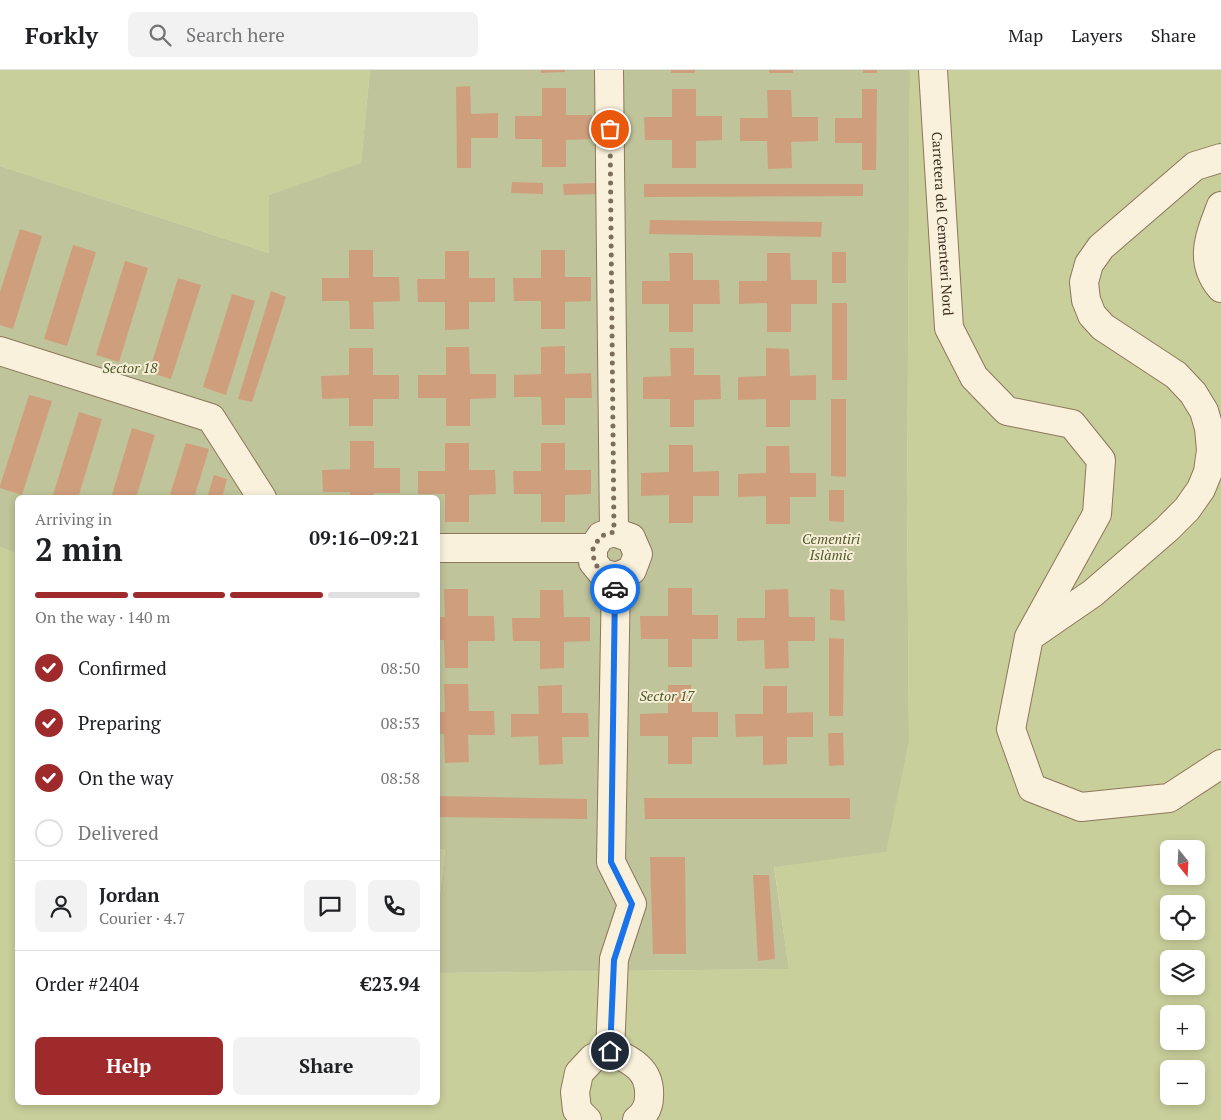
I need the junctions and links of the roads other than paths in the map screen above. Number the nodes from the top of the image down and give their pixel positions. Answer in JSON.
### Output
{"nodes":[{"id":1,"x":609,"y":70,"type":"edge"},
{"id":2,"x":933,"y":70,"type":"edge"},
{"id":3,"x":1221,"y":158,"type":"edge"},
{"id":4,"x":1221,"y":206,"type":"edge"},
{"id":5,"x":1221,"y":288,"type":"edge"},
{"id":6,"x":0,"y":352,"type":"edge"},
{"id":7,"x":260,"y":495,"type":"edge"},
{"id":8,"x":614,"y":532,"type":"junction"},
{"id":9,"x":440,"y":548,"type":"edge"},
{"id":10,"x":593,"y":548,"type":"junction"},
{"id":11,"x":616,"y":577,"type":"junction"},
{"id":12,"x":1029,"y":637,"type":"junction"},
{"id":13,"x":1221,"y":764,"type":"edge"},
{"id":14,"x":610,"y":1051,"type":"junction"},
{"id":15,"x":640,"y":1119,"type":"edge"},
{"id":16,"x":587,"y":1120,"type":"edge"}],
"edges":[{"from":1,"to":8,"type":"street"},
{"from":2,"to":12,"type":"street","name":"Carretera del Cementeri Nord"},
{"from":3,"to":12,"type":"street"},
{"from":4,"to":5,"type":"street"},
{"from":6,"to":7,"type":"street"},
{"from":8,"to":10,"type":"street"},
{"from":8,"to":11,"type":"street"},
{"from":9,"to":10,"type":"street"},
{"from":10,"to":11,"type":"street"},
{"from":11,"to":14,"type":"street"},
{"from":12,"to":13,"type":"street","name":"Carretera del Cementeri Nord"},
{"from":14,"to":15,"type":"street"},
{"from":14,"to":16,"type":"street"}]}
